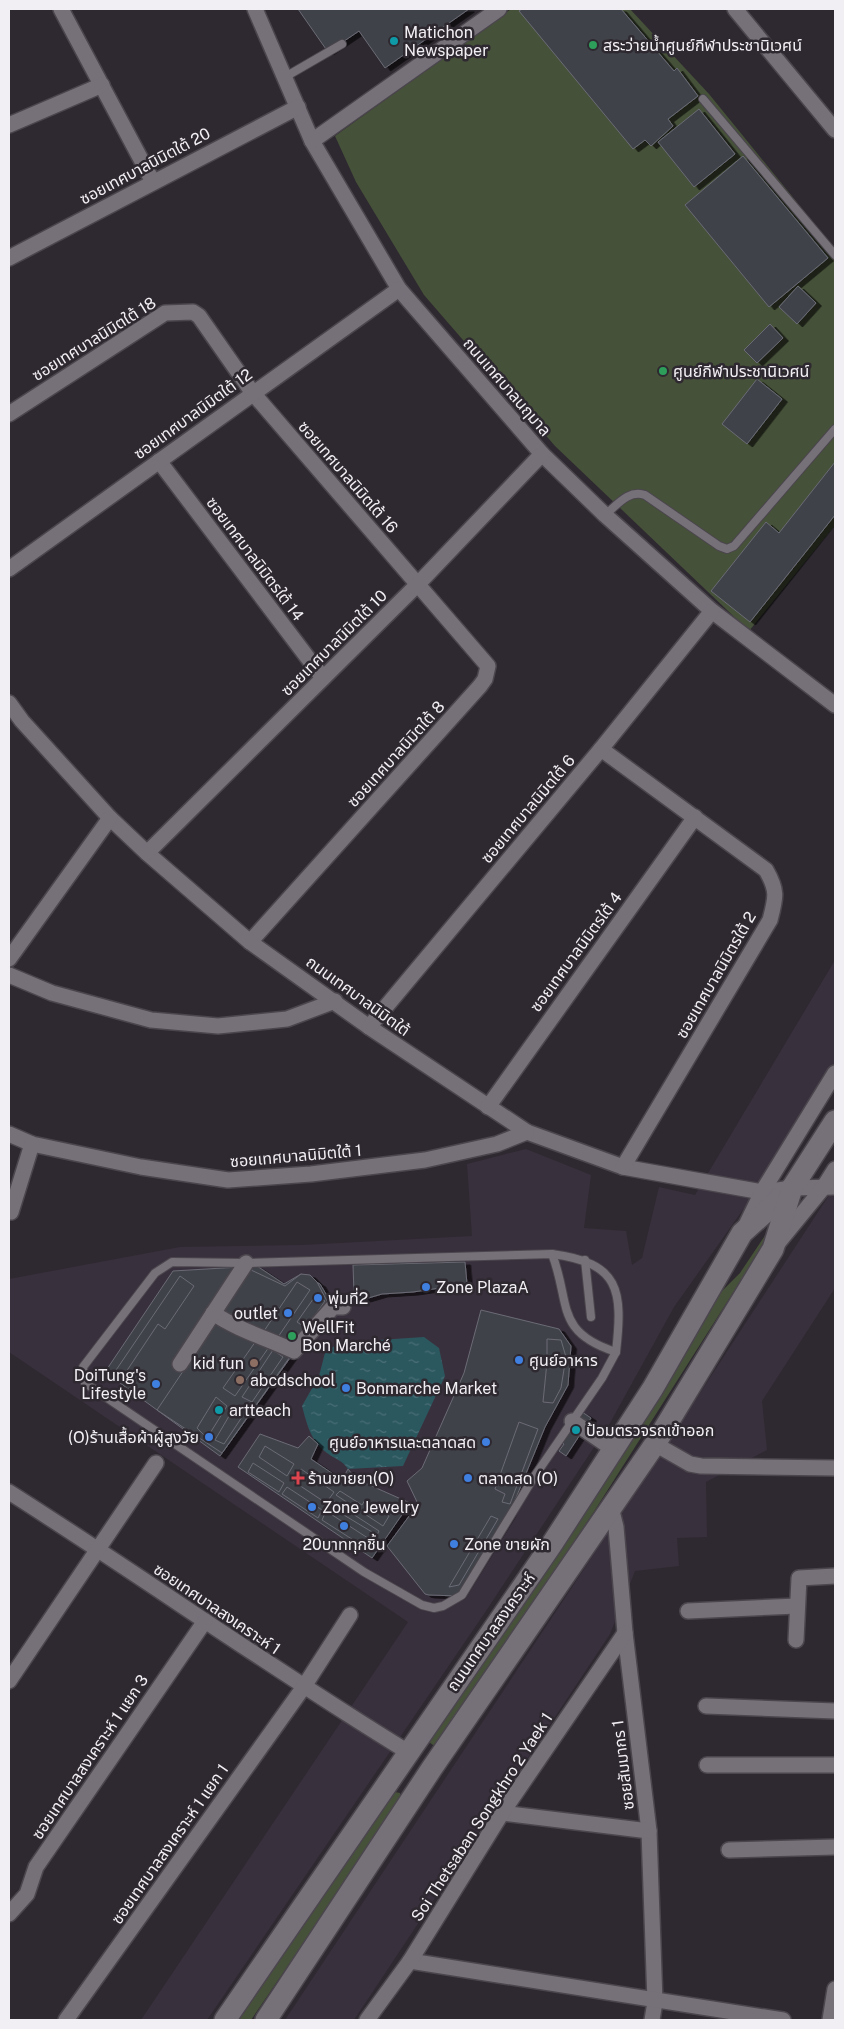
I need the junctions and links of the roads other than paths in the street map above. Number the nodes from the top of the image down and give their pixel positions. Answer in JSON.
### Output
{"nodes":[{"id":1,"x":61,"y":9,"type":"edge"},
{"id":2,"x":255,"y":9,"type":"edge"},
{"id":3,"x":499,"y":9,"type":"edge"},
{"id":4,"x":735,"y":9,"type":"edge"},
{"id":5,"x":342,"y":44,"type":"dead end"},
{"id":6,"x":284,"y":77,"type":"junction"},
{"id":7,"x":102,"y":85,"type":"junction"},
{"id":8,"x":702,"y":99,"type":"dead end"},
{"id":9,"x":298,"y":107,"type":"junction"},
{"id":10,"x":9,"y":125,"type":"edge"},
{"id":11,"x":835,"y":130,"type":"edge"},
{"id":12,"x":312,"y":141,"type":"junction"},
{"id":13,"x":152,"y":182,"type":"junction"},
{"id":14,"x":835,"y":255,"type":"edge"},
{"id":15,"x":9,"y":258,"type":"edge"},
{"id":16,"x":399,"y":289,"type":"junction"},
{"id":17,"x":252,"y":392,"type":"junction"},
{"id":18,"x":9,"y":414,"type":"edge"},
{"id":19,"x":835,"y":429,"type":"edge"},
{"id":20,"x":542,"y":454,"type":"junction"},
{"id":21,"x":159,"y":461,"type":"junction"},
{"id":22,"x":605,"y":515,"type":"junction"},
{"id":23,"x":9,"y":569,"type":"edge"},
{"id":24,"x":418,"y":584,"type":"junction"},
{"id":25,"x":712,"y":611,"type":"junction"},
{"id":26,"x":323,"y":678,"type":"junction"},
{"id":27,"x":9,"y":703,"type":"edge"},
{"id":28,"x":835,"y":705,"type":"edge"},
{"id":29,"x":15,"y":723,"type":"edge"},
{"id":30,"x":601,"y":749,"type":"junction"},
{"id":31,"x":695,"y":817,"type":"junction"},
{"id":32,"x":110,"y":818,"type":"junction"},
{"id":33,"x":147,"y":853,"type":"junction"},
{"id":34,"x":250,"y":942,"type":"junction"},
{"id":35,"x":9,"y":959,"type":"edge"},
{"id":36,"x":9,"y":975,"type":"edge"},
{"id":37,"x":335,"y":1001,"type":"junction"},
{"id":38,"x":369,"y":1027,"type":"junction"},
{"id":39,"x":835,"y":1073,"type":"edge"},
{"id":40,"x":488,"y":1108,"type":"junction"},
{"id":41,"x":835,"y":1121,"type":"edge"},
{"id":42,"x":527,"y":1132,"type":"junction"},
{"id":43,"x":9,"y":1134,"type":"edge"},
{"id":44,"x":32,"y":1144,"type":"junction"},
{"id":45,"x":623,"y":1166,"type":"junction"},
{"id":46,"x":835,"y":1169,"type":"edge"},
{"id":47,"x":792,"y":1188,"type":"junction"},
{"id":48,"x":829,"y":1188,"type":"edge"},
{"id":49,"x":762,"y":1192,"type":"junction"},
{"id":50,"x":11,"y":1212,"type":"dead end"},
{"id":51,"x":742,"y":1233,"type":"junction"},
{"id":52,"x":773,"y":1249,"type":"junction"},
{"id":53,"x":552,"y":1254,"type":"junction"},
{"id":54,"x":585,"y":1260,"type":"junction"},
{"id":55,"x":246,"y":1263,"type":"junction"},
{"id":56,"x":343,"y":1307,"type":"dead end"},
{"id":57,"x":213,"y":1313,"type":"junction"},
{"id":58,"x":591,"y":1317,"type":"dead end"},
{"id":59,"x":616,"y":1352,"type":"junction"},
{"id":60,"x":180,"y":1364,"type":"dead end"},
{"id":61,"x":572,"y":1421,"type":"junction"},
{"id":62,"x":655,"y":1444,"type":"junction"},
{"id":63,"x":613,"y":1449,"type":"junction"},
{"id":64,"x":156,"y":1463,"type":"dead end"},
{"id":65,"x":835,"y":1468,"type":"edge"},
{"id":66,"x":9,"y":1492,"type":"edge"},
{"id":67,"x":611,"y":1507,"type":"junction"},
{"id":68,"x":99,"y":1550,"type":"junction"},
{"id":69,"x":835,"y":1576,"type":"edge"},
{"id":70,"x":797,"y":1606,"type":"junction"},
{"id":71,"x":688,"y":1611,"type":"dead end"},
{"id":72,"x":350,"y":1615,"type":"dead end"},
{"id":73,"x":205,"y":1620,"type":"junction"},
{"id":74,"x":625,"y":1633,"type":"junction"},
{"id":75,"x":796,"y":1640,"type":"dead end"},
{"id":76,"x":9,"y":1681,"type":"edge"},
{"id":77,"x":303,"y":1688,"type":"junction"},
{"id":78,"x":706,"y":1706,"type":"dead end"},
{"id":79,"x":835,"y":1711,"type":"edge"},
{"id":80,"x":408,"y":1752,"type":"junction"},
{"id":81,"x":706,"y":1765,"type":"dead end"},
{"id":82,"x":835,"y":1765,"type":"edge"},
{"id":83,"x":432,"y":1768,"type":"junction"},
{"id":84,"x":502,"y":1813,"type":"junction"},
{"id":85,"x":649,"y":1832,"type":"junction"},
{"id":86,"x":835,"y":1847,"type":"edge"},
{"id":87,"x":729,"y":1850,"type":"dead end"},
{"id":88,"x":9,"y":1914,"type":"edge"},
{"id":89,"x":410,"y":1961,"type":"junction"},
{"id":90,"x":835,"y":1989,"type":"edge"},
{"id":91,"x":655,"y":2002,"type":"junction"},
{"id":92,"x":66,"y":2020,"type":"edge"},
{"id":93,"x":225,"y":2020,"type":"edge"},
{"id":94,"x":266,"y":2020,"type":"edge"},
{"id":95,"x":367,"y":2020,"type":"edge"},
{"id":96,"x":652,"y":2020,"type":"edge"},
{"id":97,"x":783,"y":2020,"type":"edge"},
{"id":98,"x":830,"y":2020,"type":"edge"}],
"edges":[{"from":1,"to":7,"type":"street"},
{"from":2,"to":6,"type":"street","name":"ถนนเทศบาลนฤมาล"},
{"from":3,"to":12,"type":"street"},
{"from":4,"to":11,"type":"street"},
{"from":5,"to":6,"type":"lane"},
{"from":6,"to":9,"type":"street","name":"ถนนเทศบาลนฤมาล"},
{"from":7,"to":10,"type":"street"},
{"from":7,"to":13,"type":"street"},
{"from":8,"to":14,"type":"lane"},
{"from":9,"to":12,"type":"street","name":"ถนนเทศบาลนฤมาล"},
{"from":9,"to":13,"type":"street","name":"ซอยเทศบาลนิมิตใต้ 20"},
{"from":12,"to":16,"type":"street","name":"ถนนเทศบาลนฤมาล"},
{"from":13,"to":15,"type":"street","name":"ซอยเทศบาลนิมิตใต้ 20"},
{"from":16,"to":17,"type":"street","name":"ซอยเทศบาลนิมิตใต้ 12"},
{"from":16,"to":20,"type":"street","name":"ถนนเทศบาลนฤมาล"},
{"from":17,"to":18,"type":"street","name":"ซอยเทศบาลนิมิตใต้ 18"},
{"from":17,"to":21,"type":"street","name":"ซอยเทศบาลนิมิตใต้ 12"},
{"from":17,"to":24,"type":"street","name":"ซอยเทศบาลนิมิตใต้ 16"},
{"from":19,"to":22,"type":"lane"},
{"from":20,"to":22,"type":"street","name":"ถนนเทศบาลนฤมาล"},
{"from":20,"to":24,"type":"street","name":"ซอยเทศบาลนิมิตใต้ 10"},
{"from":21,"to":23,"type":"street","name":"ซอยเทศบาลนิมิตใต้ 12"},
{"from":21,"to":26,"type":"street","name":"ซอยเทศบาลนิมิตรใต้ 14"},
{"from":22,"to":25,"type":"street","name":"ถนนเทศบาลนฤมาล"},
{"from":24,"to":26,"type":"street","name":"ซอยเทศบาลนิมิตใต้ 10"},
{"from":24,"to":34,"type":"street","name":"ซอยเทศบาลนิมิตใต้ 8"},
{"from":25,"to":28,"type":"street","name":"ถนนเทศบาลนฤมาล"},
{"from":25,"to":30,"type":"street","name":"ซอยเทศบาลนิมิตใต้ 6"},
{"from":26,"to":33,"type":"street","name":"ซอยเทศบาลนิมิตใต้ 10"},
{"from":27,"to":29,"type":"street","name":"ถนนเทศบาลนิมิตใต้"},
{"from":29,"to":32,"type":"street","name":"ถนนเทศบาลนิมิตใต้"},
{"from":30,"to":31,"type":"street","name":"ซอยเทศบาลนิมิตรใต้ 2"},
{"from":30,"to":38,"type":"street","name":"ซอยเทศบาลนิมิตใต้ 6"},
{"from":31,"to":40,"type":"street","name":"ซอยเทศบาลนิมิตรใต้ 4"},
{"from":31,"to":45,"type":"street","name":"ซอยเทศบาลนิมิตรใต้ 2"},
{"from":32,"to":33,"type":"street","name":"ถนนเทศบาลนิมิตใต้"},
{"from":32,"to":35,"type":"street"},
{"from":33,"to":34,"type":"street","name":"ถนนเทศบาลนิมิตใต้"},
{"from":34,"to":37,"type":"street","name":"ถนนเทศบาลนิมิตใต้"},
{"from":36,"to":37,"type":"street"},
{"from":37,"to":38,"type":"street","name":"ถนนเทศบาลนิมิตใต้"},
{"from":38,"to":40,"type":"street","name":"ถนนเทศบาลนิมิตใต้"},
{"from":39,"to":49,"type":"street","name":"ถนนเทศบาลสงเคราะห์"},
{"from":40,"to":42,"type":"street","name":"ถนนเทศบาลนิมิตใต้"},
{"from":41,"to":47,"type":"street","name":"ถนนเทศบาลสงเคราะห์"},
{"from":42,"to":44,"type":"street","name":"ซอยเทศบาลนิมิตใต้ 1"},
{"from":42,"to":45,"type":"street","name":"ถนนเทศบาลนิมิตใต้"},
{"from":43,"to":44,"type":"street","name":"ซอยเทศบาลนิมิตใต้ 1"},
{"from":44,"to":50,"type":"street"},
{"from":45,"to":49,"type":"street","name":"ถนนเทศบาลนิมิตใต้"},
{"from":46,"to":48,"type":"street","name":"ถนนเทศบาลสงเคราะห์"},
{"from":47,"to":48,"type":"street","name":"ถนนเทศบาลนิมิตใต้"},
{"from":47,"to":49,"type":"street","name":"ถนนเทศบาลนิมิตใต้"},
{"from":47,"to":51,"type":"street","name":"ถนนเทศบาลสงเคราะห์"},
{"from":47,"to":52,"type":"street","name":"ถนนเทศบาลสงเคราะห์"},
{"from":48,"to":52,"type":"street","name":"ถนนเทศบาลสงเคราะห์"},
{"from":49,"to":51,"type":"street","name":"ถนนเทศบาลสงเคราะห์"},
{"from":51,"to":63,"type":"street","name":"ถนนเทศบาลสงเคราะห์"},
{"from":52,"to":62,"type":"street","name":"ถนนเทศบาลสงเคราะห์"},
{"from":53,"to":54,"type":"lane"},
{"from":53,"to":55,"type":"lane"},
{"from":53,"to":59,"type":"lane"},
{"from":54,"to":58,"type":"lane"},
{"from":54,"to":59,"type":"lane"},
{"from":55,"to":57,"type":"street"},
{"from":55,"to":61,"type":"lane"},
{"from":56,"to":57,"type":"street"},
{"from":57,"to":60,"type":"street"},
{"from":59,"to":61,"type":"lane"},
{"from":61,"to":63,"type":"street"},
{"from":62,"to":65,"type":"street"},
{"from":62,"to":67,"type":"street","name":"ถนนเทศบาลสงเคราะห์"},
{"from":63,"to":80,"type":"street","name":"ถนนเทศบาลสงเคราะห์"},
{"from":64,"to":68,"type":"street"},
{"from":66,"to":68,"type":"street","name":"ซอยเทศบาลสงเคราะห์ 1"},
{"from":67,"to":74,"type":"street","name":"ซอยสัมมากร 1"},
{"from":67,"to":83,"type":"street","name":"ถนนเทศบาลสงเคราะห์"},
{"from":68,"to":73,"type":"street","name":"ซอยเทศบาลสงเคราะห์ 1"},
{"from":68,"to":76,"type":"street"},
{"from":69,"to":70,"type":"street"},
{"from":70,"to":71,"type":"street"},
{"from":70,"to":75,"type":"street"},
{"from":72,"to":77,"type":"street","name":"ซอยเทศบาลสงเคราะห์ 1 แยก 1"},
{"from":73,"to":77,"type":"street","name":"ซอยเทศบาลสงเคราะห์ 1"},
{"from":73,"to":88,"type":"street","name":"ซอยเทศบาลสงเคราะห์ 1 แยก 3"},
{"from":74,"to":84,"type":"street","name":"Soi Thetsaban Songkhro 2 Yaek 1"},
{"from":74,"to":85,"type":"street","name":"ซอยสัมมากร 1"},
{"from":77,"to":80,"type":"street","name":"ซอยเทศบาลสงเคราะห์ 1"},
{"from":77,"to":92,"type":"street","name":"ซอยเทศบาลสงเคราะห์ 1 แยก 1"},
{"from":78,"to":79,"type":"street"},
{"from":80,"to":83,"type":"street"},
{"from":80,"to":93,"type":"street","name":"ถนนเทศบาลสงเคราะห์"},
{"from":81,"to":82,"type":"street"},
{"from":83,"to":94,"type":"street","name":"ถนนเทศบาลสงเคราะห์"},
{"from":84,"to":85,"type":"street"},
{"from":84,"to":89,"type":"street","name":"Soi Thetsaban Songkhro 2 Yaek 1"},
{"from":85,"to":91,"type":"street","name":"ซอยสัมมากร 1"},
{"from":86,"to":87,"type":"street"},
{"from":89,"to":91,"type":"street"},
{"from":89,"to":95,"type":"street","name":"Soi Thetsaban Songkhro 2 Yaek 1"},
{"from":90,"to":98,"type":"street"},
{"from":91,"to":96,"type":"street","name":"ซอยสัมมากร 1"},
{"from":91,"to":97,"type":"street"}]}
